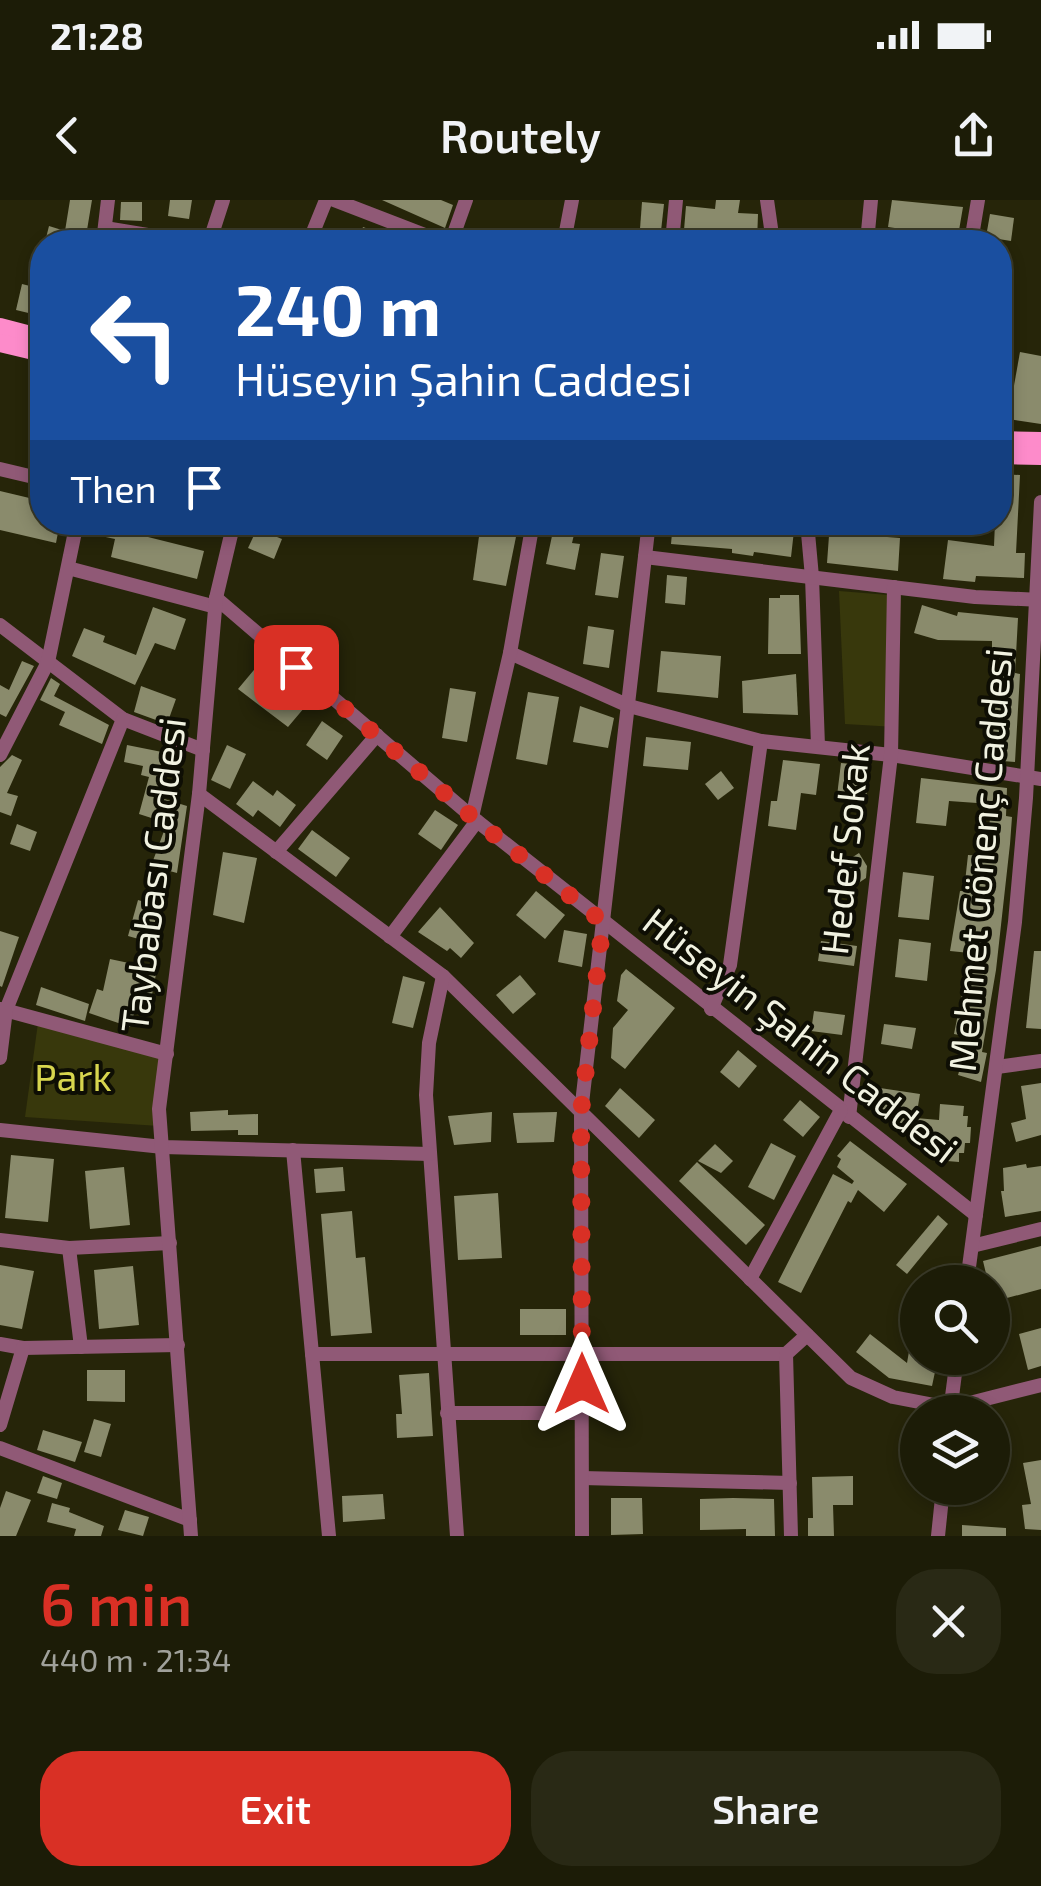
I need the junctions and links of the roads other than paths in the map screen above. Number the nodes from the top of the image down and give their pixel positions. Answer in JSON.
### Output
{"nodes":[{"id":1,"x":108,"y":200,"type":"edge"},
{"id":2,"x":223,"y":200,"type":"edge"},
{"id":3,"x":330,"y":200,"type":"edge"},
{"id":4,"x":466,"y":200,"type":"edge"},
{"id":5,"x":572,"y":200,"type":"edge"},
{"id":6,"x":676,"y":200,"type":"edge"},
{"id":7,"x":767,"y":200,"type":"edge"},
{"id":8,"x":871,"y":200,"type":"edge"},
{"id":9,"x":978,"y":200,"type":"edge"},
{"id":10,"x":105,"y":230,"type":"edge"},
{"id":11,"x":210,"y":230,"type":"edge"},
{"id":12,"x":315,"y":230,"type":"edge"},
{"id":13,"x":410,"y":230,"type":"edge"},
{"id":14,"x":455,"y":230,"type":"edge"},
{"id":15,"x":566,"y":230,"type":"edge"},
{"id":16,"x":673,"y":230,"type":"edge"},
{"id":17,"x":771,"y":230,"type":"edge"},
{"id":18,"x":868,"y":230,"type":"edge"},
{"id":19,"x":973,"y":230,"type":"edge"},
{"id":20,"x":0,"y":327,"type":"edge"},
{"id":21,"x":30,"y":335,"type":"edge"},
{"id":22,"x":0,"y":343,"type":"edge"},
{"id":23,"x":30,"y":350,"type":"edge"},
{"id":24,"x":1012,"y":440,"type":"edge"},
{"id":25,"x":1041,"y":441,"type":"edge"},
{"id":26,"x":1012,"y":455,"type":"edge"},
{"id":27,"x":1041,"y":456,"type":"edge"},
{"id":28,"x":0,"y":469,"type":"edge"},
{"id":29,"x":30,"y":476,"type":"edge"},
{"id":30,"x":1041,"y":502,"type":"edge"},
{"id":31,"x":74,"y":535,"type":"edge"},
{"id":32,"x":231,"y":535,"type":"edge"},
{"id":33,"x":531,"y":535,"type":"edge"},
{"id":34,"x":648,"y":535,"type":"edge"},
{"id":35,"x":808,"y":535,"type":"edge"},
{"id":36,"x":645,"y":557,"type":"junction"},
{"id":37,"x":68,"y":568,"type":"junction"},
{"id":38,"x":812,"y":577,"type":"junction"},
{"id":39,"x":894,"y":587,"type":"junction"},
{"id":40,"x":1038,"y":600,"type":"edge"},
{"id":41,"x":216,"y":603,"type":"junction"},
{"id":42,"x":0,"y":625,"type":"edge"},
{"id":43,"x":510,"y":653,"type":"junction"},
{"id":44,"x":48,"y":662,"type":"junction"},
{"id":45,"x":629,"y":706,"type":"junction"},
{"id":46,"x":123,"y":719,"type":"junction"},
{"id":47,"x":377,"y":736,"type":"junction"},
{"id":48,"x":761,"y":741,"type":"junction"},
{"id":49,"x":818,"y":746,"type":"junction"},
{"id":50,"x":203,"y":750,"type":"junction"},
{"id":51,"x":0,"y":755,"type":"edge"},
{"id":52,"x":891,"y":755,"type":"junction"},
{"id":53,"x":1034,"y":778,"type":"edge"},
{"id":54,"x":199,"y":794,"type":"junction"},
{"id":55,"x":475,"y":819,"type":"junction"},
{"id":56,"x":276,"y":852,"type":"junction"},
{"id":57,"x":603,"y":922,"type":"junction"},
{"id":58,"x":390,"y":937,"type":"junction"},
{"id":59,"x":443,"y":976,"type":"junction"},
{"id":60,"x":711,"y":1008,"type":"junction"},
{"id":61,"x":3,"y":1009,"type":"edge"},
{"id":62,"x":166,"y":1054,"type":"junction"},
{"id":63,"x":0,"y":1058,"type":"edge"},
{"id":64,"x":1041,"y":1061,"type":"edge"},
{"id":65,"x":997,"y":1067,"type":"junction"},
{"id":66,"x":581,"y":1112,"type":"junction"},
{"id":67,"x":845,"y":1113,"type":"junction"},
{"id":68,"x":0,"y":1130,"type":"edge"},
{"id":69,"x":162,"y":1147,"type":"junction"},
{"id":70,"x":293,"y":1150,"type":"junction"},
{"id":71,"x":430,"y":1154,"type":"junction"},
{"id":72,"x":976,"y":1216,"type":"junction"},
{"id":73,"x":1041,"y":1230,"type":"edge"},
{"id":74,"x":0,"y":1240,"type":"edge"},
{"id":75,"x":170,"y":1242,"type":"junction"},
{"id":76,"x":972,"y":1246,"type":"junction"},
{"id":77,"x":69,"y":1248,"type":"junction"},
{"id":78,"x":969,"y":1265,"type":"edge"},
{"id":79,"x":750,"y":1279,"type":"junction"},
{"id":80,"x":807,"y":1335,"type":"junction"},
{"id":81,"x":0,"y":1344,"type":"edge"},
{"id":82,"x":178,"y":1346,"type":"junction"},
{"id":83,"x":81,"y":1347,"type":"junction"},
{"id":84,"x":22,"y":1348,"type":"junction"},
{"id":85,"x":312,"y":1354,"type":"junction"},
{"id":86,"x":786,"y":1354,"type":"junction"},
{"id":87,"x":443,"y":1355,"type":"junction"},
{"id":88,"x":581,"y":1355,"type":"junction"},
{"id":89,"x":1041,"y":1385,"type":"edge"},
{"id":90,"x":1005,"y":1395,"type":"edge"},
{"id":91,"x":900,"y":1398,"type":"edge"},
{"id":92,"x":448,"y":1413,"type":"junction"},
{"id":93,"x":582,"y":1413,"type":"junction"},
{"id":94,"x":0,"y":1424,"type":"edge"},
{"id":95,"x":0,"y":1448,"type":"edge"},
{"id":96,"x":582,"y":1478,"type":"junction"},
{"id":97,"x":790,"y":1483,"type":"junction"},
{"id":98,"x":941,"y":1505,"type":"edge"},
{"id":99,"x":190,"y":1528,"type":"edge"},
{"id":100,"x":330,"y":1536,"type":"edge"},
{"id":101,"x":457,"y":1536,"type":"edge"},
{"id":102,"x":582,"y":1536,"type":"edge"},
{"id":103,"x":791,"y":1536,"type":"edge"},
{"id":104,"x":938,"y":1536,"type":"edge"}],
"edges":[{"from":1,"to":10,"type":"street"},
{"from":2,"to":11,"type":"street"},
{"from":3,"to":12,"type":"street"},
{"from":3,"to":13,"type":"street"},
{"from":4,"to":14,"type":"street"},
{"from":5,"to":15,"type":"street"},
{"from":6,"to":16,"type":"street"},
{"from":7,"to":17,"type":"street"},
{"from":8,"to":18,"type":"street"},
{"from":9,"to":19,"type":"street"},
{"from":20,"to":21,"type":"main road"},
{"from":22,"to":23,"type":"main road"},
{"from":24,"to":25,"type":"main road"},
{"from":26,"to":27,"type":"main road"},
{"from":28,"to":29,"type":"street"},
{"from":30,"to":40,"type":"street","name":"Mehmet Gönenç Caddesi"},
{"from":31,"to":37,"type":"street"},
{"from":32,"to":41,"type":"street","name":"Taybabası Caddesi"},
{"from":33,"to":43,"type":"street"},
{"from":34,"to":36,"type":"street"},
{"from":35,"to":38,"type":"street"},
{"from":36,"to":38,"type":"street"},
{"from":36,"to":45,"type":"street"},
{"from":37,"to":41,"type":"street"},
{"from":37,"to":44,"type":"street"},
{"from":38,"to":39,"type":"street"},
{"from":38,"to":49,"type":"street"},
{"from":39,"to":40,"type":"street"},
{"from":39,"to":52,"type":"street","name":"Hedef Sokak"},
{"from":40,"to":53,"type":"street","name":"Mehmet Gönenç Caddesi"},
{"from":41,"to":47,"type":"street","name":"Hüseyin Şahin Caddesi"},
{"from":41,"to":50,"type":"street","name":"Taybabası Caddesi"},
{"from":42,"to":44,"type":"street"},
{"from":43,"to":45,"type":"street"},
{"from":43,"to":55,"type":"street"},
{"from":44,"to":46,"type":"street"},
{"from":44,"to":51,"type":"street"},
{"from":45,"to":48,"type":"street"},
{"from":45,"to":57,"type":"street"},
{"from":46,"to":50,"type":"street"},
{"from":46,"to":61,"type":"street"},
{"from":47,"to":55,"type":"street","name":"Hüseyin Şahin Caddesi"},
{"from":47,"to":56,"type":"street"},
{"from":48,"to":49,"type":"street"},
{"from":48,"to":60,"type":"street"},
{"from":49,"to":52,"type":"street"},
{"from":50,"to":54,"type":"street","name":"Taybabası Caddesi"},
{"from":52,"to":53,"type":"street"},
{"from":52,"to":67,"type":"street","name":"Hedef Sokak"},
{"from":53,"to":65,"type":"street","name":"Mehmet Gönenç Caddesi"},
{"from":54,"to":56,"type":"street"},
{"from":54,"to":62,"type":"street","name":"Taybabası Caddesi"},
{"from":55,"to":57,"type":"street","name":"Hüseyin Şahin Caddesi"},
{"from":55,"to":58,"type":"street"},
{"from":56,"to":58,"type":"street"},
{"from":57,"to":60,"type":"street","name":"Hüseyin Şahin Caddesi"},
{"from":57,"to":66,"type":"street"},
{"from":58,"to":59,"type":"street"},
{"from":59,"to":66,"type":"street"},
{"from":59,"to":71,"type":"street"},
{"from":60,"to":67,"type":"street","name":"Hüseyin Şahin Caddesi"},
{"from":61,"to":62,"type":"street"},
{"from":61,"to":63,"type":"street"},
{"from":62,"to":69,"type":"street","name":"Taybabası Caddesi"},
{"from":64,"to":65,"type":"street"},
{"from":65,"to":72,"type":"street","name":"Mehmet Gönenç Caddesi"},
{"from":66,"to":79,"type":"street"},
{"from":66,"to":88,"type":"street"},
{"from":67,"to":72,"type":"street","name":"Hüseyin Şahin Caddesi"},
{"from":67,"to":79,"type":"street","name":"Hedef Sokak"},
{"from":68,"to":69,"type":"street"},
{"from":69,"to":70,"type":"street"},
{"from":69,"to":75,"type":"street","name":"Taybabası Caddesi"},
{"from":70,"to":71,"type":"street"},
{"from":70,"to":85,"type":"street"},
{"from":71,"to":87,"type":"street"},
{"from":72,"to":76,"type":"street","name":"Mehmet Gönenç Caddesi"},
{"from":73,"to":76,"type":"street"},
{"from":74,"to":77,"type":"street"},
{"from":75,"to":77,"type":"street"},
{"from":75,"to":82,"type":"street","name":"Taybabası Caddesi"},
{"from":76,"to":78,"type":"street","name":"Mehmet Gönenç Caddesi"},
{"from":77,"to":83,"type":"street"},
{"from":79,"to":80,"type":"street"},
{"from":80,"to":86,"type":"street"},
{"from":80,"to":91,"type":"street"},
{"from":81,"to":84,"type":"street"},
{"from":82,"to":83,"type":"street"},
{"from":82,"to":99,"type":"street","name":"Taybabası Caddesi"},
{"from":83,"to":84,"type":"street"},
{"from":84,"to":94,"type":"street"},
{"from":85,"to":87,"type":"street"},
{"from":85,"to":100,"type":"street"},
{"from":86,"to":88,"type":"street"},
{"from":86,"to":97,"type":"street"},
{"from":87,"to":88,"type":"street"},
{"from":87,"to":92,"type":"street"},
{"from":88,"to":93,"type":"street"},
{"from":89,"to":90,"type":"street"},
{"from":92,"to":93,"type":"street"},
{"from":92,"to":101,"type":"street"},
{"from":93,"to":96,"type":"street"},
{"from":95,"to":99,"type":"street"},
{"from":96,"to":97,"type":"street"},
{"from":96,"to":102,"type":"street"},
{"from":97,"to":103,"type":"street"},
{"from":98,"to":104,"type":"street"}]}
